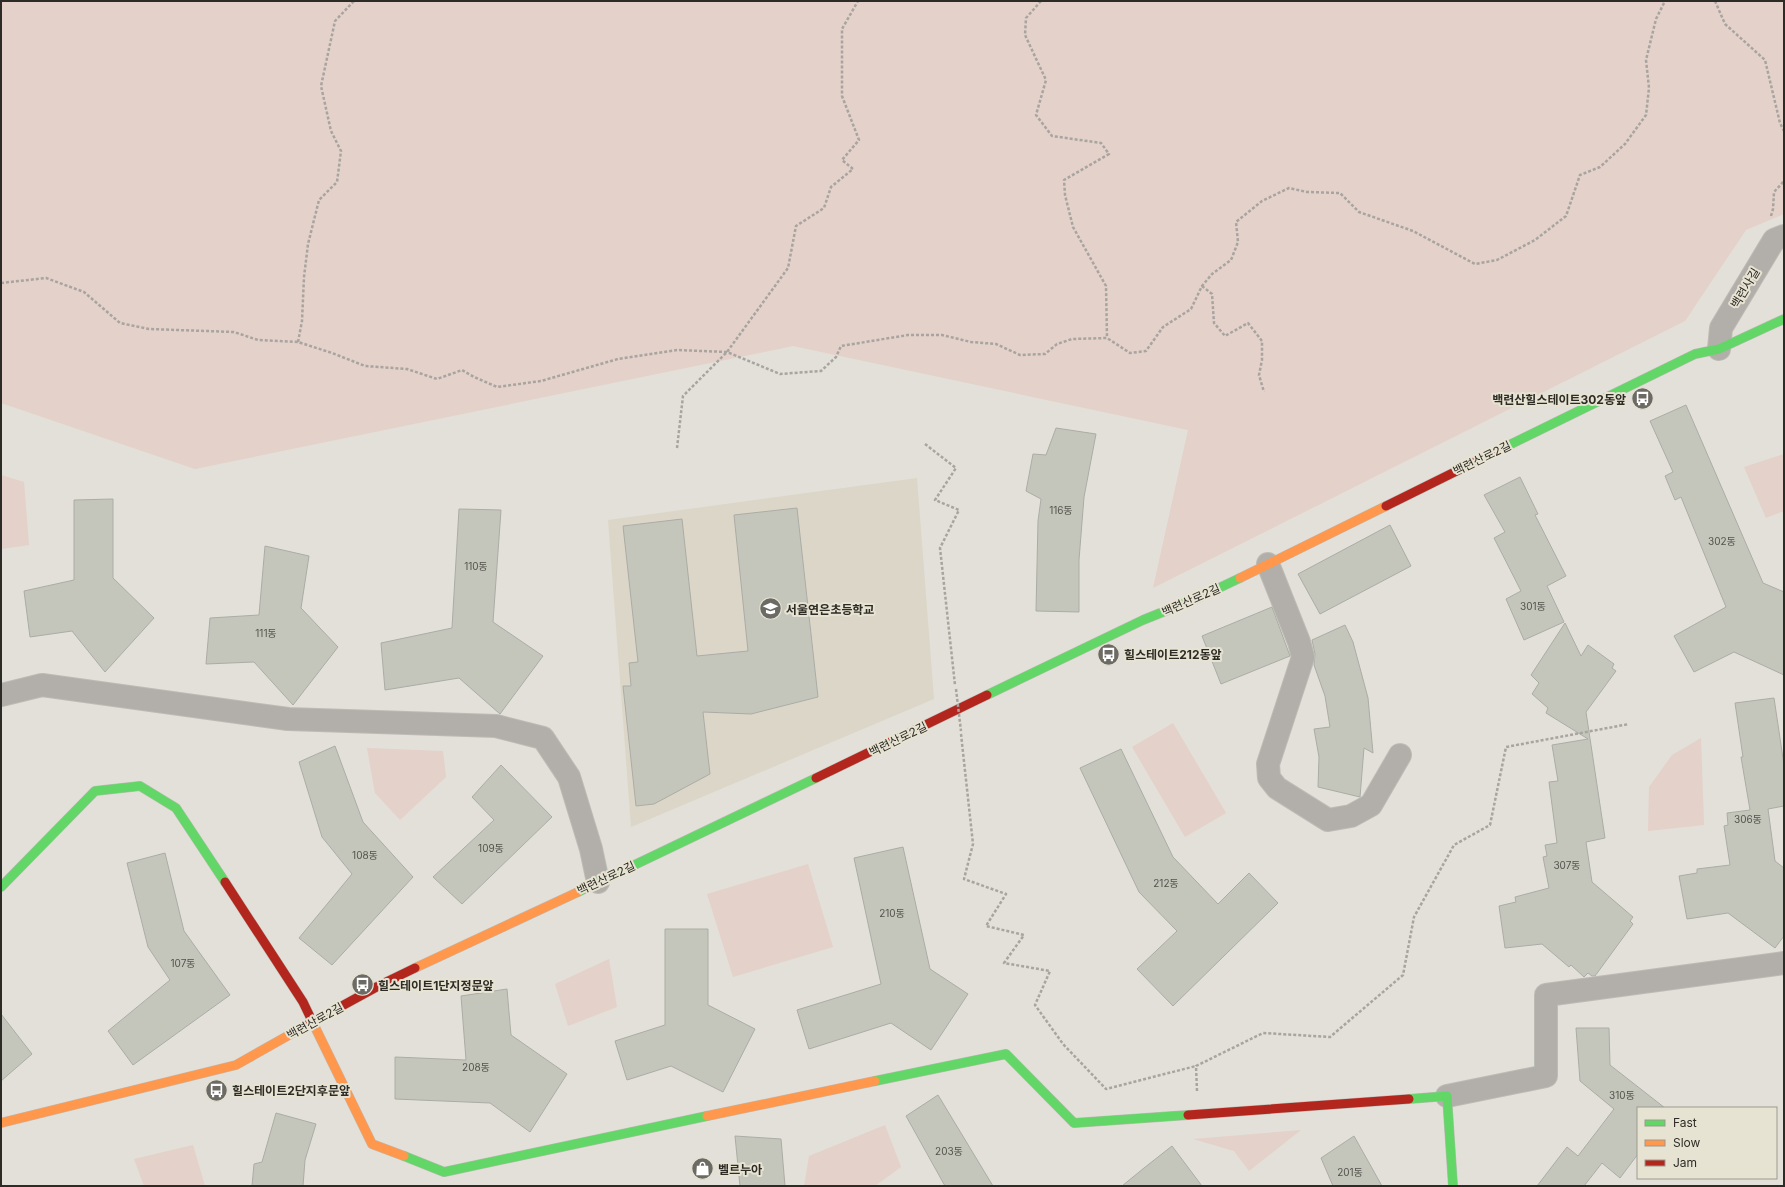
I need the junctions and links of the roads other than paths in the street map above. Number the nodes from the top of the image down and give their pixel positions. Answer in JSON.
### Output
{"nodes":[{"id":1,"x":1779,"y":239,"type":"edge"},
{"id":2,"x":1784,"y":319,"type":"edge"},
{"id":3,"x":1720,"y":348,"type":"junction"},
{"id":4,"x":1268,"y":564,"type":"junction"},
{"id":5,"x":1,"y":695,"type":"edge"},
{"id":6,"x":1400,"y":755,"type":"dead end"},
{"id":7,"x":598,"y":882,"type":"junction"},
{"id":8,"x":1,"y":887,"type":"edge"},
{"id":9,"x":1784,"y":963,"type":"edge"},
{"id":10,"x":313,"y":1022,"type":"junction"},
{"id":11,"x":1447,"y":1096,"type":"junction"},
{"id":12,"x":1,"y":1123,"type":"edge"},
{"id":13,"x":1453,"y":1186,"type":"edge"}],
"edges":[{"from":1,"to":3,"type":"street","name":"백련사길"},
{"from":2,"to":3,"type":"street","name":"백련산로2길"},
{"from":3,"to":4,"type":"street","name":"백련산로2길"},
{"from":4,"to":6,"type":"street"},
{"from":4,"to":7,"type":"street","name":"백련산로2길"},
{"from":5,"to":7,"type":"street"},
{"from":7,"to":10,"type":"street","name":"백련산로2길"},
{"from":8,"to":10,"type":"street"},
{"from":9,"to":11,"type":"street"},
{"from":10,"to":11,"type":"street"},
{"from":10,"to":12,"type":"street","name":"백련산로2길"},
{"from":11,"to":13,"type":"street"}]}
